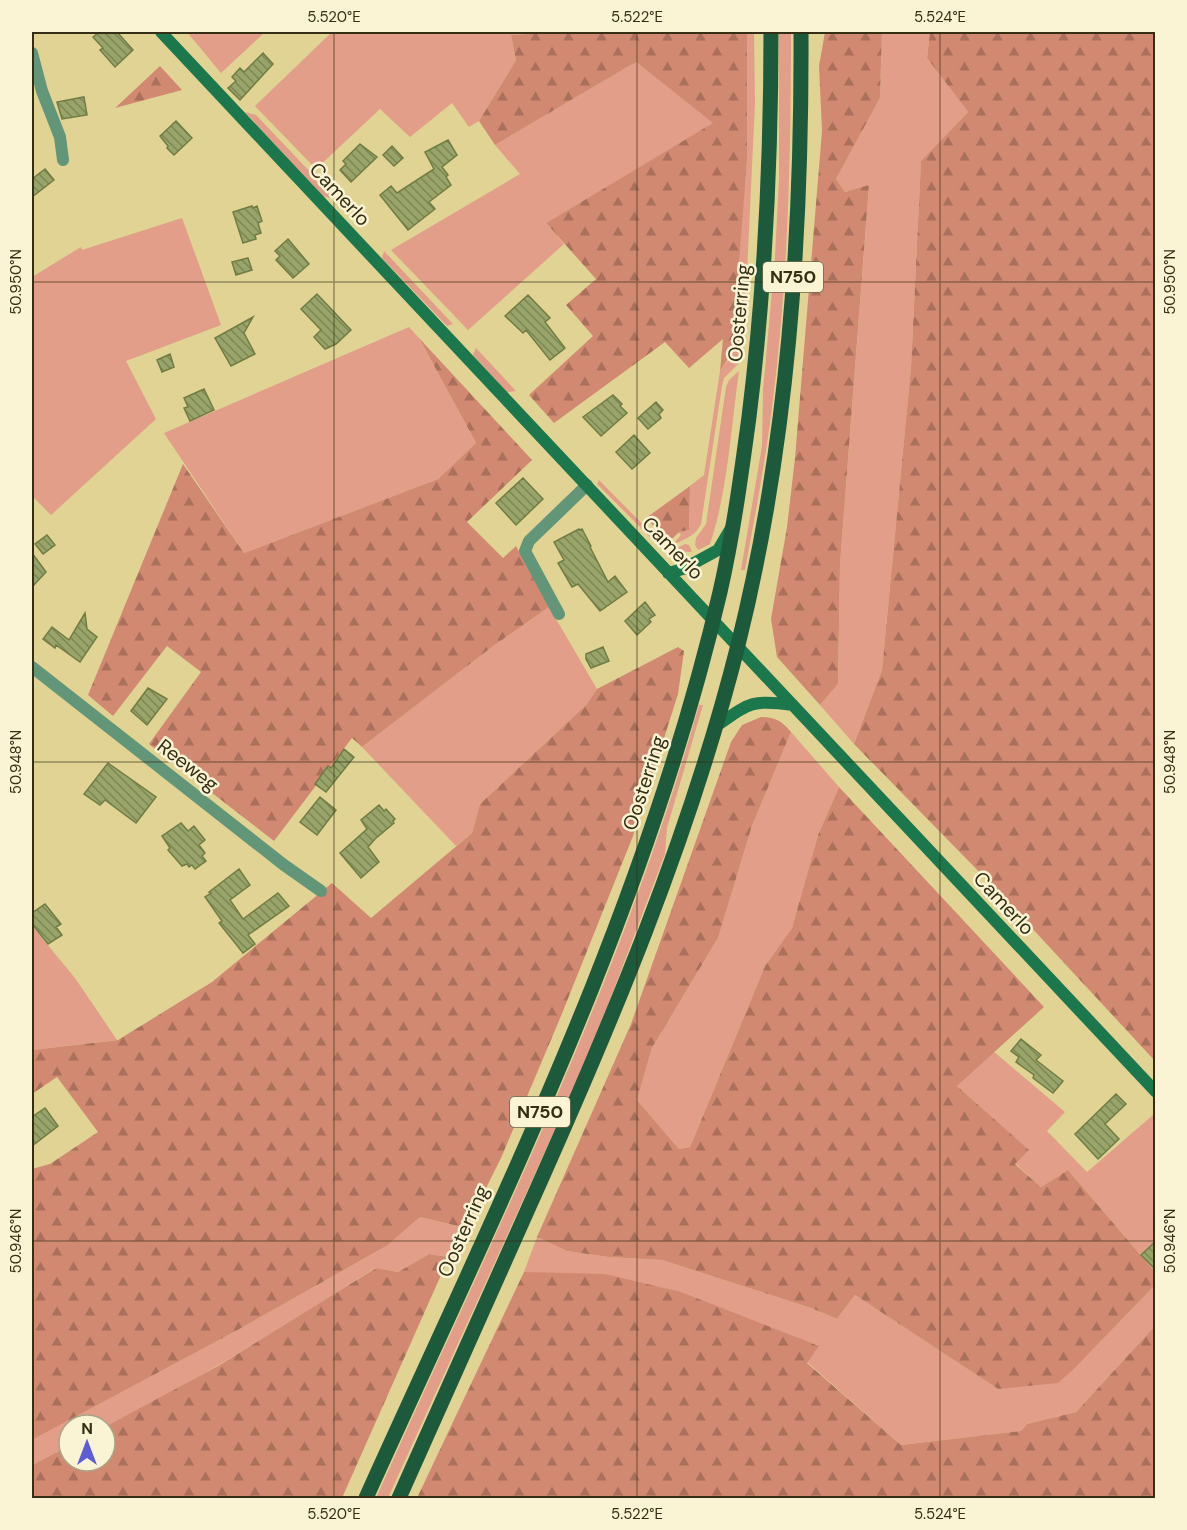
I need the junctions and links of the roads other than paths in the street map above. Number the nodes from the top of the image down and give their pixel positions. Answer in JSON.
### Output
{"nodes":[{"id":1,"x":161,"y":32,"type":"edge"},
{"id":2,"x":771,"y":32,"type":"edge"},
{"id":3,"x":801,"y":32,"type":"edge"},
{"id":4,"x":32,"y":53,"type":"edge"},
{"id":5,"x":63,"y":160,"type":"dead end"},
{"id":6,"x":587,"y":485,"type":"junction"},
{"id":7,"x":732,"y":526,"type":"junction"},
{"id":8,"x":669,"y":573,"type":"junction"},
{"id":9,"x":559,"y":614,"type":"dead end"},
{"id":10,"x":713,"y":619,"type":"junction"},
{"id":11,"x":738,"y":645,"type":"junction"},
{"id":12,"x":32,"y":667,"type":"edge"},
{"id":13,"x":793,"y":705,"type":"junction"},
{"id":14,"x":715,"y":727,"type":"junction"},
{"id":15,"x":321,"y":891,"type":"dead end"},
{"id":16,"x":1155,"y":1092,"type":"edge"},
{"id":17,"x":366,"y":1498,"type":"edge"},
{"id":18,"x":399,"y":1498,"type":"edge"}],
"edges":[{"from":1,"to":6,"type":"main road","name":"Camerlo"},
{"from":2,"to":7,"type":"main road","name":"Oosterring","number":"N750"},
{"from":3,"to":11,"type":"main road","number":"N750"},
{"from":4,"to":5,"type":"street"},
{"from":6,"to":8,"type":"main road","name":"Camerlo"},
{"from":6,"to":9,"type":"street"},
{"from":7,"to":8,"type":"main road"},
{"from":7,"to":10,"type":"main road","name":"Oosterring","number":"N750"},
{"from":8,"to":10,"type":"main road","name":"Camerlo"},
{"from":10,"to":11,"type":"main road","name":"Camerlo"},
{"from":10,"to":17,"type":"main road","name":"Oosterring","number":"N750"},
{"from":11,"to":13,"type":"main road","name":"Camerlo"},
{"from":11,"to":14,"type":"main road","number":"N750"},
{"from":12,"to":15,"type":"street","name":"Reeweg"},
{"from":13,"to":14,"type":"main road"},
{"from":13,"to":16,"type":"main road","name":"Camerlo"},
{"from":14,"to":18,"type":"main road","number":"N750"}]}
